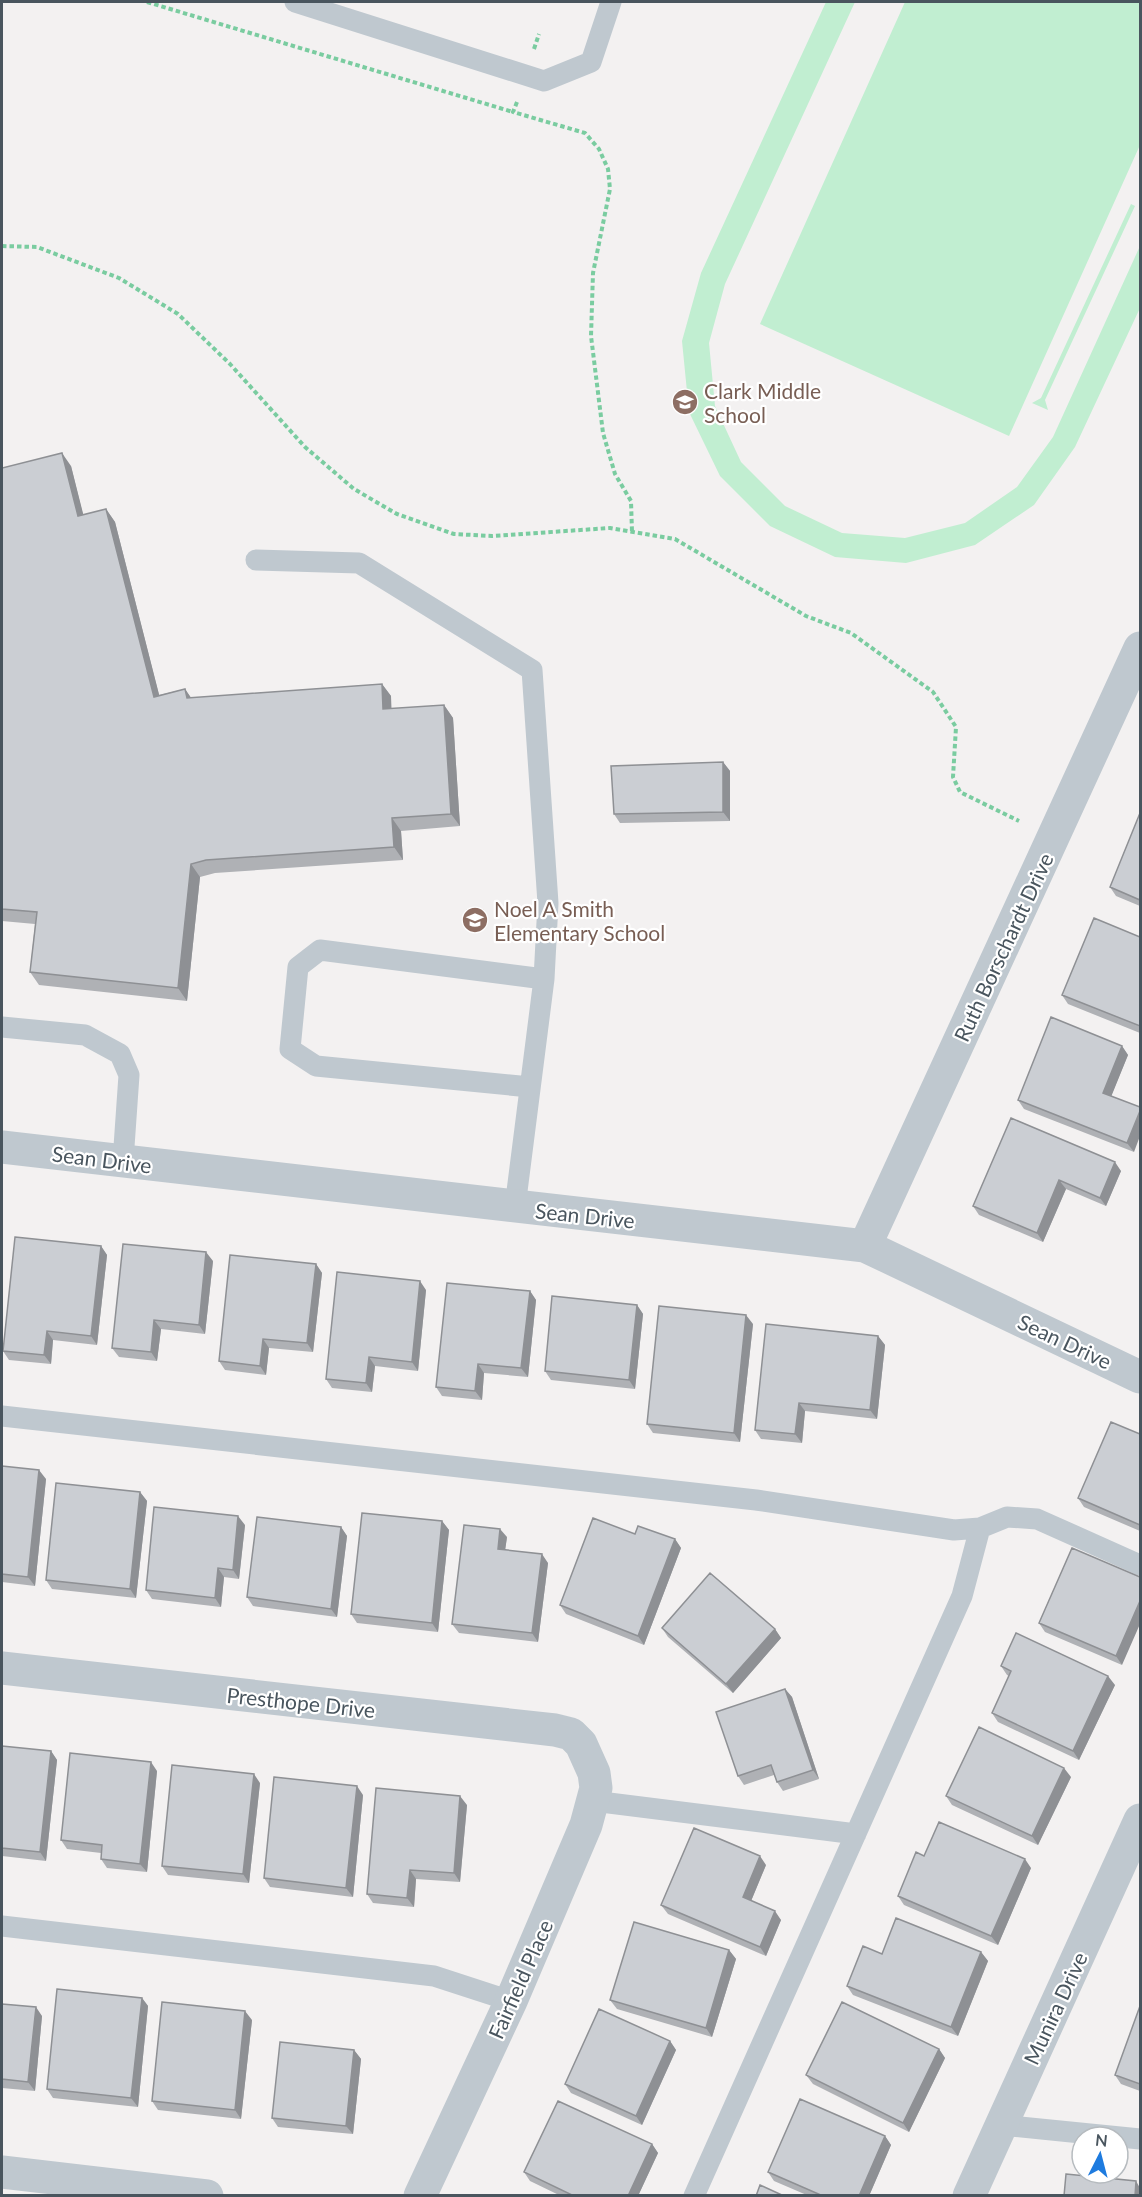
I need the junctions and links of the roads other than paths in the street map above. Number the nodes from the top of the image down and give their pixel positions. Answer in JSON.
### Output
{"nodes":[{"id":1,"x":295,"y":2,"type":"edge"},
{"id":2,"x":611,"y":2,"type":"edge"},
{"id":3,"x":255,"y":560,"type":"dead end"},
{"id":4,"x":1140,"y":648,"type":"edge"},
{"id":5,"x":544,"y":979,"type":"junction"},
{"id":6,"x":2,"y":1027,"type":"edge"},
{"id":7,"x":530,"y":1087,"type":"junction"},
{"id":8,"x":2,"y":1148,"type":"edge"},
{"id":9,"x":123,"y":1161,"type":"junction"},
{"id":10,"x":515,"y":1207,"type":"junction"},
{"id":11,"x":865,"y":1246,"type":"junction"},
{"id":12,"x":1140,"y":1377,"type":"edge"},
{"id":13,"x":2,"y":1416,"type":"edge"},
{"id":14,"x":980,"y":1528,"type":"junction"},
{"id":15,"x":1140,"y":1565,"type":"edge"},
{"id":16,"x":2,"y":1668,"type":"edge"},
{"id":17,"x":588,"y":1757,"type":"joint"},
{"id":18,"x":593,"y":1801,"type":"junction"},
{"id":19,"x":1140,"y":1820,"type":"edge"},
{"id":20,"x":856,"y":1834,"type":"junction"},
{"id":21,"x":2,"y":1926,"type":"edge"},
{"id":22,"x":511,"y":2001,"type":"junction"},
{"id":23,"x":1001,"y":2125,"type":"junction"},
{"id":24,"x":1140,"y":2139,"type":"edge"},
{"id":25,"x":2,"y":2172,"type":"edge"},
{"id":26,"x":207,"y":2196,"type":"edge"},
{"id":27,"x":420,"y":2196,"type":"edge"},
{"id":28,"x":694,"y":2196,"type":"edge"},
{"id":29,"x":969,"y":2196,"type":"edge"}],
"edges":[{"from":1,"to":2,"type":"lane"},
{"from":3,"to":5,"type":"lane"},
{"from":4,"to":11,"type":"street","name":"Ruth Borschardt Drive"},
{"from":5,"to":7,"type":"lane"},
{"from":5,"to":7,"type":"lane"},
{"from":6,"to":9,"type":"lane"},
{"from":7,"to":10,"type":"lane"},
{"from":8,"to":9,"type":"street","name":"Sean Drive"},
{"from":9,"to":10,"type":"street","name":"Sean Drive"},
{"from":10,"to":11,"type":"street","name":"Sean Drive"},
{"from":11,"to":12,"type":"street","name":"Sean Drive"},
{"from":13,"to":14,"type":"lane"},
{"from":14,"to":15,"type":"lane"},
{"from":14,"to":20,"type":"lane"},
{"from":16,"to":17,"type":"street","name":"Presthope Drive"},
{"from":17,"to":18,"type":"street","name":"Fairfield Place"},
{"from":18,"to":20,"type":"lane"},
{"from":18,"to":22,"type":"street","name":"Fairfield Place"},
{"from":19,"to":23,"type":"street","name":"Munira Drive"},
{"from":20,"to":28,"type":"lane"},
{"from":21,"to":22,"type":"lane"},
{"from":22,"to":27,"type":"street","name":"Fairfield Place"},
{"from":23,"to":24,"type":"lane"},
{"from":23,"to":29,"type":"street","name":"Munira Drive"},
{"from":25,"to":26,"type":"street"}]}
